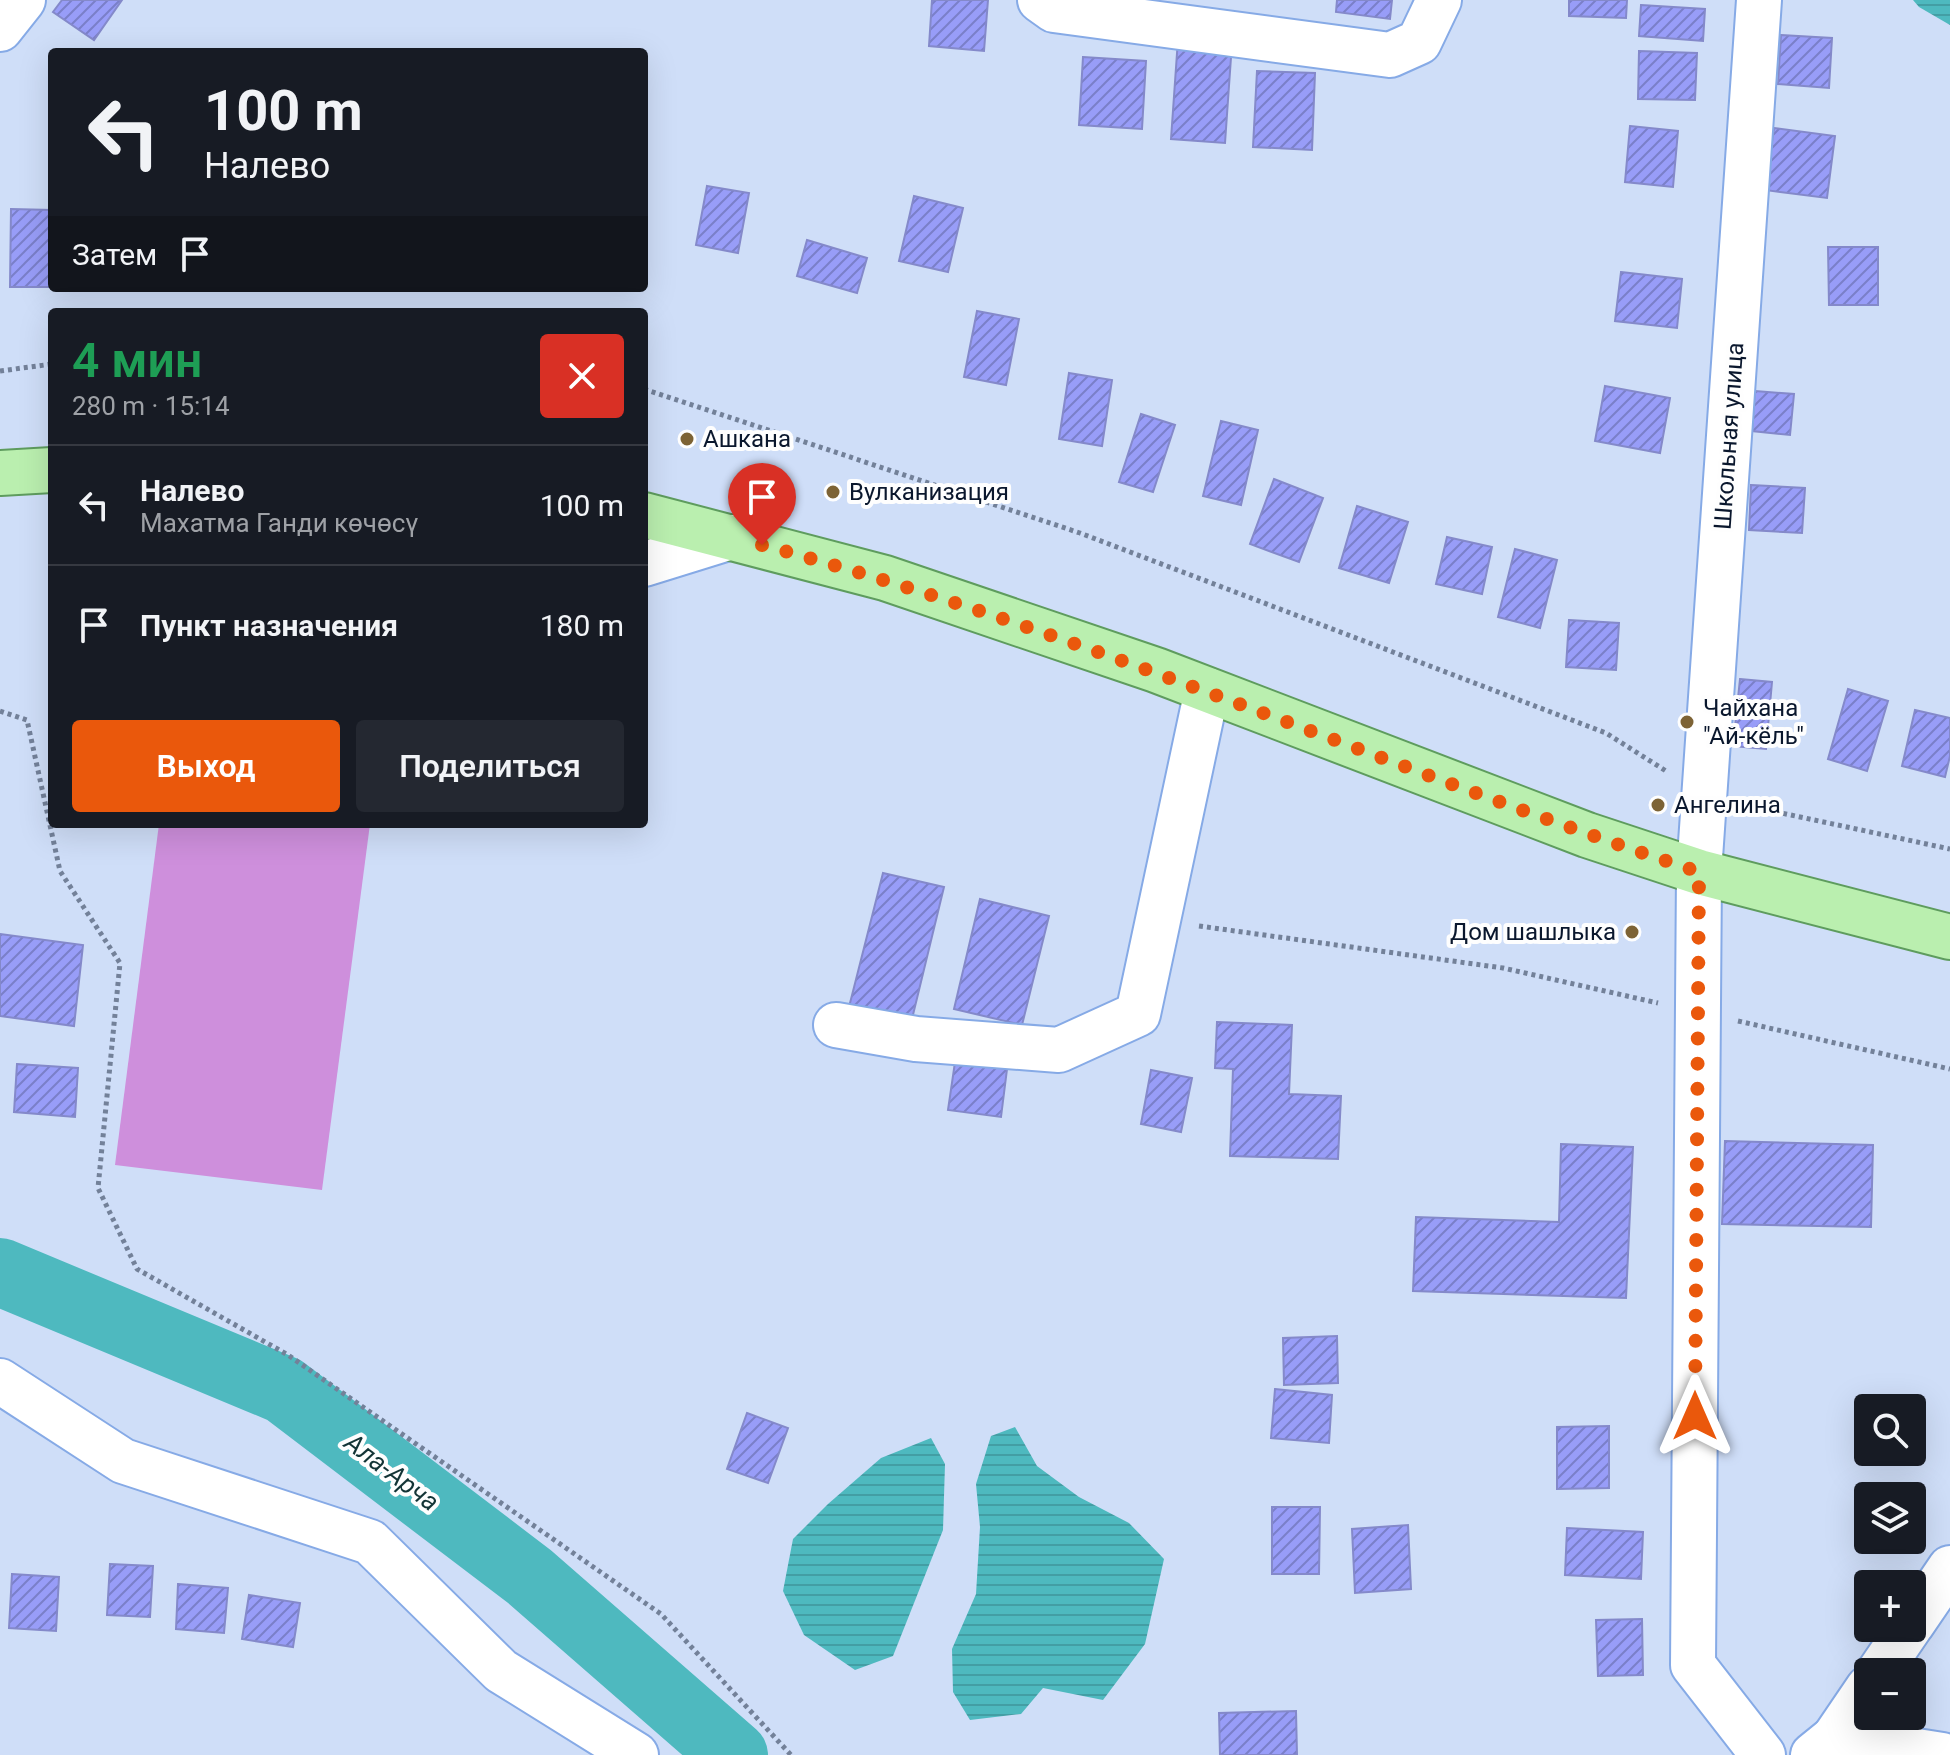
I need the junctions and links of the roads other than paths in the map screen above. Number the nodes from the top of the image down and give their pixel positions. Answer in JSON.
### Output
{"nodes":[{"id":1,"x":23,"y":0,"type":"edge"},
{"id":2,"x":1040,"y":0,"type":"edge"},
{"id":3,"x":1439,"y":0,"type":"edge"},
{"id":4,"x":1759,"y":0,"type":"edge"},
{"id":5,"x":0,"y":29,"type":"edge"},
{"id":6,"x":48,"y":470,"type":"edge"},
{"id":7,"x":0,"y":473,"type":"edge"},
{"id":8,"x":648,"y":516,"type":"edge"},
{"id":9,"x":731,"y":537,"type":"junction"},
{"id":10,"x":648,"y":563,"type":"edge"},
{"id":11,"x":1207,"y":690,"type":"junction"},
{"id":12,"x":1699,"y":872,"type":"junction"},
{"id":13,"x":1950,"y":937,"type":"edge"},
{"id":14,"x":836,"y":1025,"type":"dead end"},
{"id":15,"x":0,"y":1381,"type":"edge"},
{"id":16,"x":1950,"y":1568,"type":"edge"},
{"id":17,"x":1926,"y":1603,"type":"edge"},
{"id":18,"x":1854,"y":1706,"type":"edge"},
{"id":19,"x":1824,"y":1746,"type":"edge"},
{"id":20,"x":636,"y":1755,"type":"edge"},
{"id":21,"x":1763,"y":1755,"type":"edge"},
{"id":22,"x":1942,"y":1755,"type":"edge"}],
"edges":[{"from":1,"to":5,"type":"street"},
{"from":2,"to":3,"type":"street"},
{"from":4,"to":12,"type":"street","name":"Школьная улица"},
{"from":6,"to":7,"type":"main road"},
{"from":8,"to":9,"type":"main road"},
{"from":9,"to":10,"type":"street"},
{"from":9,"to":11,"type":"main road"},
{"from":11,"to":12,"type":"main road"},
{"from":11,"to":14,"type":"street"},
{"from":12,"to":13,"type":"main road"},
{"from":12,"to":21,"type":"street","name":"Школьная улица"},
{"from":15,"to":20,"type":"street"},
{"from":16,"to":17,"type":"street"},
{"from":18,"to":19,"type":"street"},
{"from":19,"to":22,"type":"street"}]}
